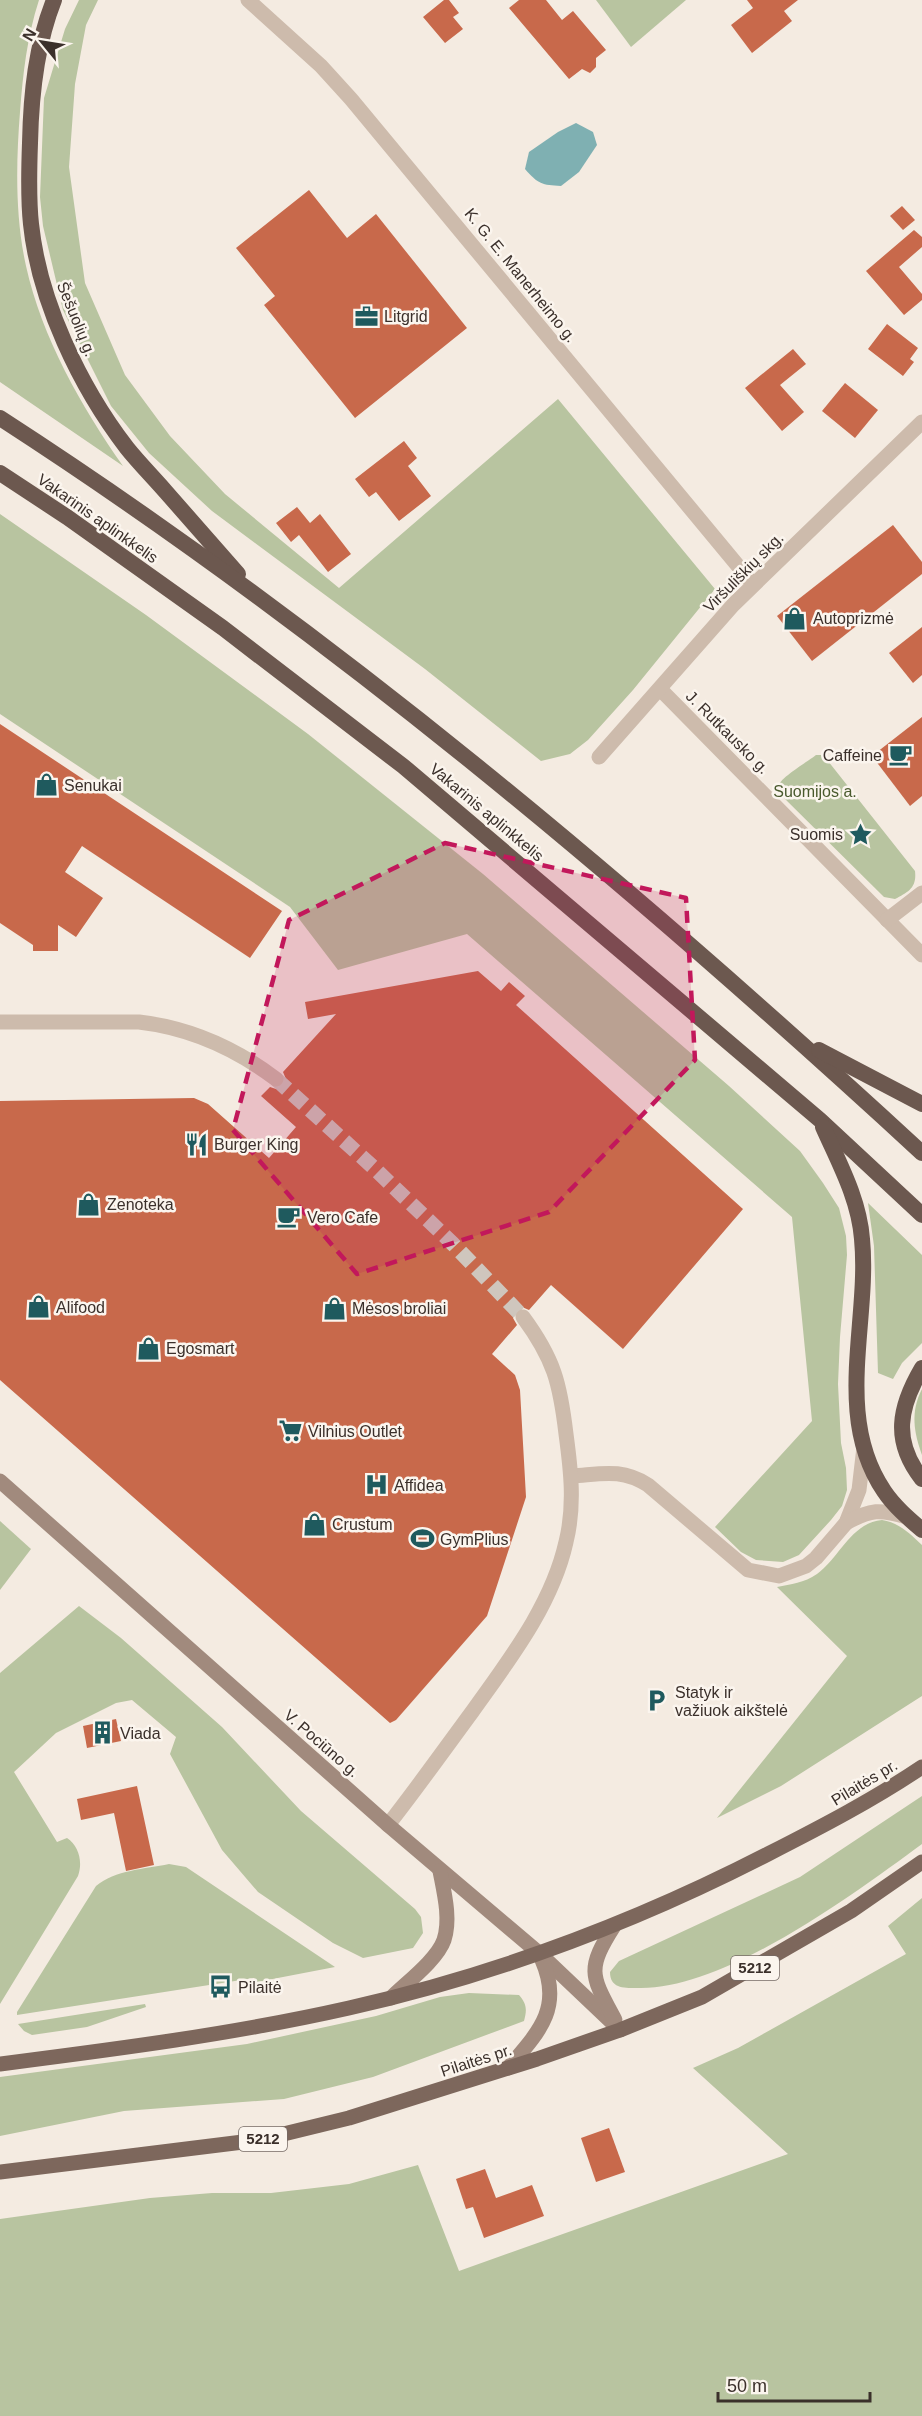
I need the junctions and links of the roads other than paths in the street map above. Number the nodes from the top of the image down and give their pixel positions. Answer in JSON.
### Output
{"nodes":[{"id":1,"x":54,"y":0,"type":"edge"},
{"id":2,"x":248,"y":0,"type":"edge"},
{"id":3,"x":0,"y":418,"type":"edge"},
{"id":4,"x":922,"y":422,"type":"edge"},
{"id":5,"x":0,"y":473,"type":"edge"},
{"id":6,"x":753,"y":584,"type":"junction"},
{"id":7,"x":254,"y":593,"type":"junction"},
{"id":8,"x":660,"y":689,"type":"junction"},
{"id":9,"x":599,"y":757,"type":"dead end"},
{"id":10,"x":922,"y":893,"type":"edge"},
{"id":11,"x":887,"y":920,"type":"junction"},
{"id":12,"x":922,"y":955,"type":"edge"},
{"id":13,"x":0,"y":1022,"type":"edge"},
{"id":14,"x":798,"y":1039,"type":"junction"},
{"id":15,"x":276,"y":1079,"type":"tunnel mouth"},
{"id":16,"x":922,"y":1104,"type":"edge"},
{"id":17,"x":820,"y":1119,"type":"junction"},
{"id":18,"x":922,"y":1153,"type":"edge"},
{"id":19,"x":922,"y":1215,"type":"edge"},
{"id":20,"x":523,"y":1317,"type":"tunnel mouth"},
{"id":21,"x":922,"y":1368,"type":"edge"},
{"id":22,"x":864,"y":1447,"type":"junction"},
{"id":23,"x":572,"y":1476,"type":"junction"},
{"id":24,"x":922,"y":1479,"type":"edge"},
{"id":25,"x":0,"y":1481,"type":"edge"},
{"id":26,"x":907,"y":1517,"type":"junction"},
{"id":27,"x":846,"y":1523,"type":"junction"},
{"id":28,"x":922,"y":1530,"type":"edge"},
{"id":29,"x":922,"y":1767,"type":"edge"},
{"id":30,"x":388,"y":1825,"type":"junction"},
{"id":31,"x":922,"y":1862,"type":"edge"},
{"id":32,"x":440,"y":1871,"type":"junction"},
{"id":33,"x":614,"y":1926,"type":"junction"},
{"id":34,"x":540,"y":1954,"type":"junction"},
{"id":35,"x":391,"y":1998,"type":"junction"},
{"id":36,"x":620,"y":2030,"type":"junction"},
{"id":37,"x":0,"y":2064,"type":"edge"},
{"id":38,"x":508,"y":2068,"type":"junction"},
{"id":39,"x":0,"y":2172,"type":"edge"}],
"edges":[{"from":1,"to":7,"type":"highway","name":"Šešuolių g."},
{"from":2,"to":6,"type":"street","name":"K. G. E. Manerheimo g."},
{"from":3,"to":7,"type":"highway","name":"Vakarinis aplinkkelis"},
{"from":4,"to":6,"type":"street","name":"Viršuliškių skg."},
{"from":5,"to":17,"type":"highway","name":"Vakarinis aplinkkelis"},
{"from":6,"to":8,"type":"street","name":"Viršuliškių skg."},
{"from":7,"to":14,"type":"highway","name":"Vakarinis aplinkkelis"},
{"from":8,"to":9,"type":"street","name":"Viršuliškių skg."},
{"from":8,"to":11,"type":"street","name":"J. Rutkausko g."},
{"from":10,"to":11,"type":"street"},
{"from":11,"to":12,"type":"street","name":"J. Rutkausko g."},
{"from":13,"to":15,"type":"street"},
{"from":14,"to":16,"type":"highway"},
{"from":14,"to":18,"type":"highway","name":"Vakarinis aplinkkelis"},
{"from":17,"to":19,"type":"highway","name":"Vakarinis aplinkkelis"},
{"from":17,"to":22,"type":"highway"},
{"from":20,"to":23,"type":"street"},
{"from":21,"to":24,"type":"highway"},
{"from":22,"to":26,"type":"highway"},
{"from":22,"to":27,"type":"street"},
{"from":23,"to":27,"type":"street"},
{"from":23,"to":30,"type":"street"},
{"from":25,"to":30,"type":"main road","name":"V. Pociūno g."},
{"from":26,"to":27,"type":"street"},
{"from":26,"to":28,"type":"highway"},
{"from":29,"to":33,"type":"main road","name":"Pilaitės pr."},
{"from":30,"to":32,"type":"main road","name":"V. Pociūno g."},
{"from":31,"to":36,"type":"main road","name":"Pilaitės pr.","number":"5212"},
{"from":32,"to":34,"type":"main road","name":"V. Pociūno g."},
{"from":32,"to":35,"type":"main road"},
{"from":33,"to":34,"type":"main road","name":"Pilaitės pr."},
{"from":33,"to":36,"type":"main road"},
{"from":34,"to":35,"type":"main road","name":"Pilaitės pr."},
{"from":34,"to":36,"type":"main road","name":"V. Pociūno g."},
{"from":34,"to":38,"type":"main road"},
{"from":35,"to":37,"type":"main road","name":"Pilaitės pr."},
{"from":36,"to":38,"type":"main road","name":"Pilaitės pr.","number":"5212"},
{"from":38,"to":39,"type":"main road","name":"Pilaitės pr.","number":"5212"}]}
